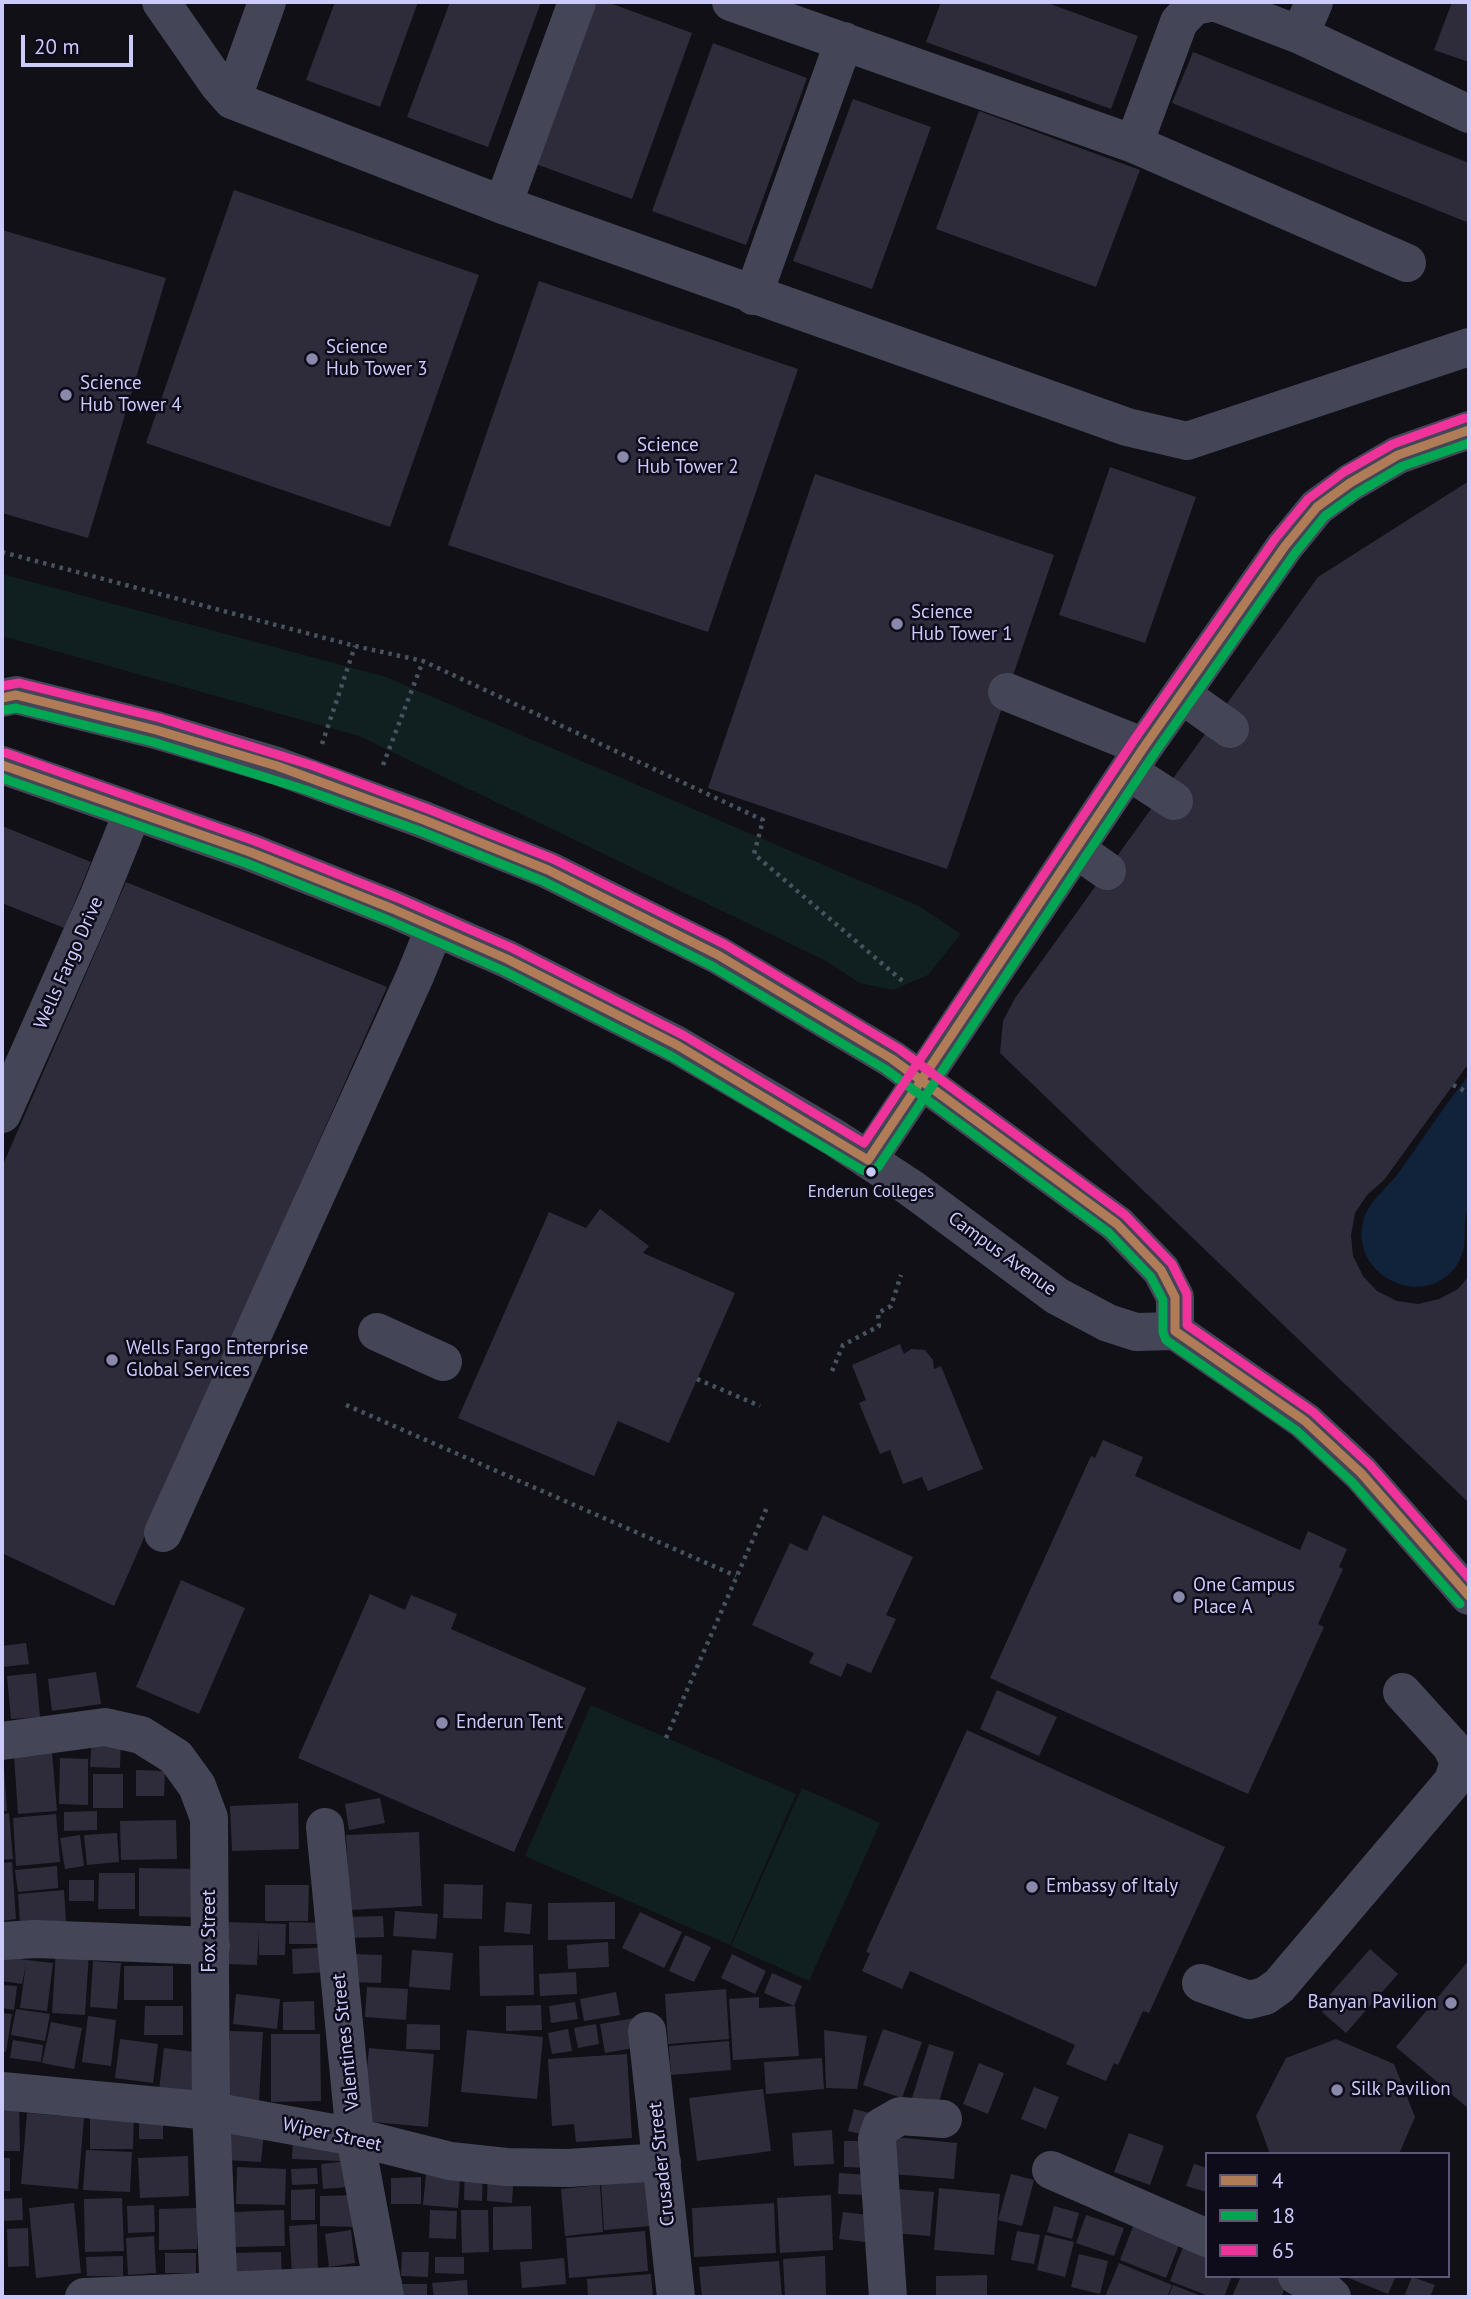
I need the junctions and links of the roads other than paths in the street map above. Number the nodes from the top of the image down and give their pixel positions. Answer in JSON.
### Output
{"nodes":[{"id":1,"x":161,"y":2,"type":"edge"},
{"id":2,"x":267,"y":2,"type":"edge"},
{"id":3,"x":577,"y":2,"type":"edge"},
{"id":4,"x":731,"y":2,"type":"edge"},
{"id":5,"x":1307,"y":18,"type":"edge"},
{"id":6,"x":844,"y":41,"type":"junction"},
{"id":7,"x":232,"y":100,"type":"junction"},
{"id":8,"x":1469,"y":114,"type":"edge"},
{"id":9,"x":1134,"y":144,"type":"junction"},
{"id":10,"x":503,"y":205,"type":"junction"},
{"id":11,"x":1407,"y":263,"type":"dead end"},
{"id":12,"x":753,"y":296,"type":"junction"},
{"id":13,"x":1469,"y":346,"type":"edge"},
{"id":14,"x":1469,"y":429,"type":"edge"},
{"id":15,"x":1007,"y":692,"type":"dead end"},
{"id":16,"x":1181,"y":694,"type":"junction"},
{"id":17,"x":2,"y":698,"type":"edge"},
{"id":18,"x":1230,"y":729,"type":"dead end"},
{"id":19,"x":1136,"y":759,"type":"junction"},
{"id":20,"x":2,"y":765,"type":"edge"},
{"id":21,"x":1174,"y":802,"type":"dead end"},
{"id":22,"x":133,"y":811,"type":"junction"},
{"id":23,"x":435,"y":927,"type":"junction"},
{"id":24,"x":922,"y":1081,"type":"junction"},
{"id":25,"x":2,"y":1114,"type":"edge"},
{"id":26,"x":869,"y":1160,"type":"junction"},
{"id":27,"x":1175,"y":1331,"type":"junction"},
{"id":28,"x":377,"y":1332,"type":"dead end"},
{"id":29,"x":443,"y":1362,"type":"dead end"},
{"id":30,"x":163,"y":1533,"type":"dead end"},
{"id":31,"x":1469,"y":1596,"type":"edge"},
{"id":32,"x":1402,"y":1692,"type":"dead end"},
{"id":33,"x":2,"y":1741,"type":"edge"},
{"id":34,"x":325,"y":1827,"type":"dead end"},
{"id":35,"x":2,"y":1941,"type":"edge"},
{"id":36,"x":211,"y":1946,"type":"junction"},
{"id":37,"x":1201,"y":1983,"type":"dead end"},
{"id":38,"x":647,"y":2031,"type":"dead end"},
{"id":39,"x":2,"y":2091,"type":"edge"},
{"id":40,"x":211,"y":2111,"type":"junction"},
{"id":41,"x":943,"y":2119,"type":"dead end"},
{"id":42,"x":355,"y":2137,"type":"junction"},
{"id":43,"x":662,"y":2162,"type":"junction"},
{"id":44,"x":1051,"y":2170,"type":"dead end"},
{"id":45,"x":1205,"y":2237,"type":"edge"},
{"id":46,"x":1301,"y":2278,"type":"edge"},
{"id":47,"x":384,"y":2291,"type":"edge"},
{"id":48,"x":219,"y":2293,"type":"edge"},
{"id":49,"x":84,"y":2297,"type":"edge"},
{"id":50,"x":676,"y":2297,"type":"edge"},
{"id":51,"x":888,"y":2297,"type":"edge"},
{"id":52,"x":1332,"y":2297,"type":"edge"}],
"edges":[{"from":1,"to":7,"type":"street"},
{"from":2,"to":7,"type":"street"},
{"from":3,"to":10,"type":"street"},
{"from":4,"to":6,"type":"street"},
{"from":5,"to":8,"type":"street"},
{"from":5,"to":9,"type":"street"},
{"from":6,"to":9,"type":"street"},
{"from":6,"to":12,"type":"street"},
{"from":7,"to":10,"type":"street"},
{"from":9,"to":11,"type":"street"},
{"from":10,"to":12,"type":"street"},
{"from":12,"to":13,"type":"street"},
{"from":14,"to":16,"type":"street"},
{"from":15,"to":19,"type":"street"},
{"from":16,"to":18,"type":"street"},
{"from":16,"to":19,"type":"street"},
{"from":17,"to":24,"type":"street"},
{"from":19,"to":21,"type":"street"},
{"from":19,"to":24,"type":"street"},
{"from":20,"to":22,"type":"street","name":"Campus Avenue"},
{"from":22,"to":23,"type":"street","name":"Campus Avenue"},
{"from":22,"to":25,"type":"street","name":"Wells Fargo Drive"},
{"from":23,"to":26,"type":"street","name":"Campus Avenue"},
{"from":23,"to":30,"type":"street"},
{"from":24,"to":26,"type":"street"},
{"from":24,"to":27,"type":"street"},
{"from":26,"to":27,"type":"street","name":"Campus Avenue"},
{"from":27,"to":31,"type":"street"},
{"from":28,"to":29,"type":"street"},
{"from":32,"to":37,"type":"street"},
{"from":33,"to":36,"type":"street","name":"Fox Street"},
{"from":34,"to":42,"type":"street","name":"Valentines Street"},
{"from":35,"to":36,"type":"street"},
{"from":36,"to":40,"type":"street","name":"Fox Street"},
{"from":38,"to":43,"type":"street","name":"Crusader Street"},
{"from":39,"to":40,"type":"street","name":"Wiper Street"},
{"from":40,"to":42,"type":"street","name":"Wiper Street"},
{"from":40,"to":48,"type":"street","name":"Fox Street"},
{"from":41,"to":51,"type":"street"},
{"from":42,"to":43,"type":"street","name":"Wiper Street"},
{"from":42,"to":47,"type":"street","name":"Valentines Street"},
{"from":43,"to":50,"type":"street","name":"Crusader Street"},
{"from":44,"to":45,"type":"street"},
{"from":46,"to":52,"type":"street"},
{"from":47,"to":48,"type":"street"},
{"from":48,"to":49,"type":"street"}]}
